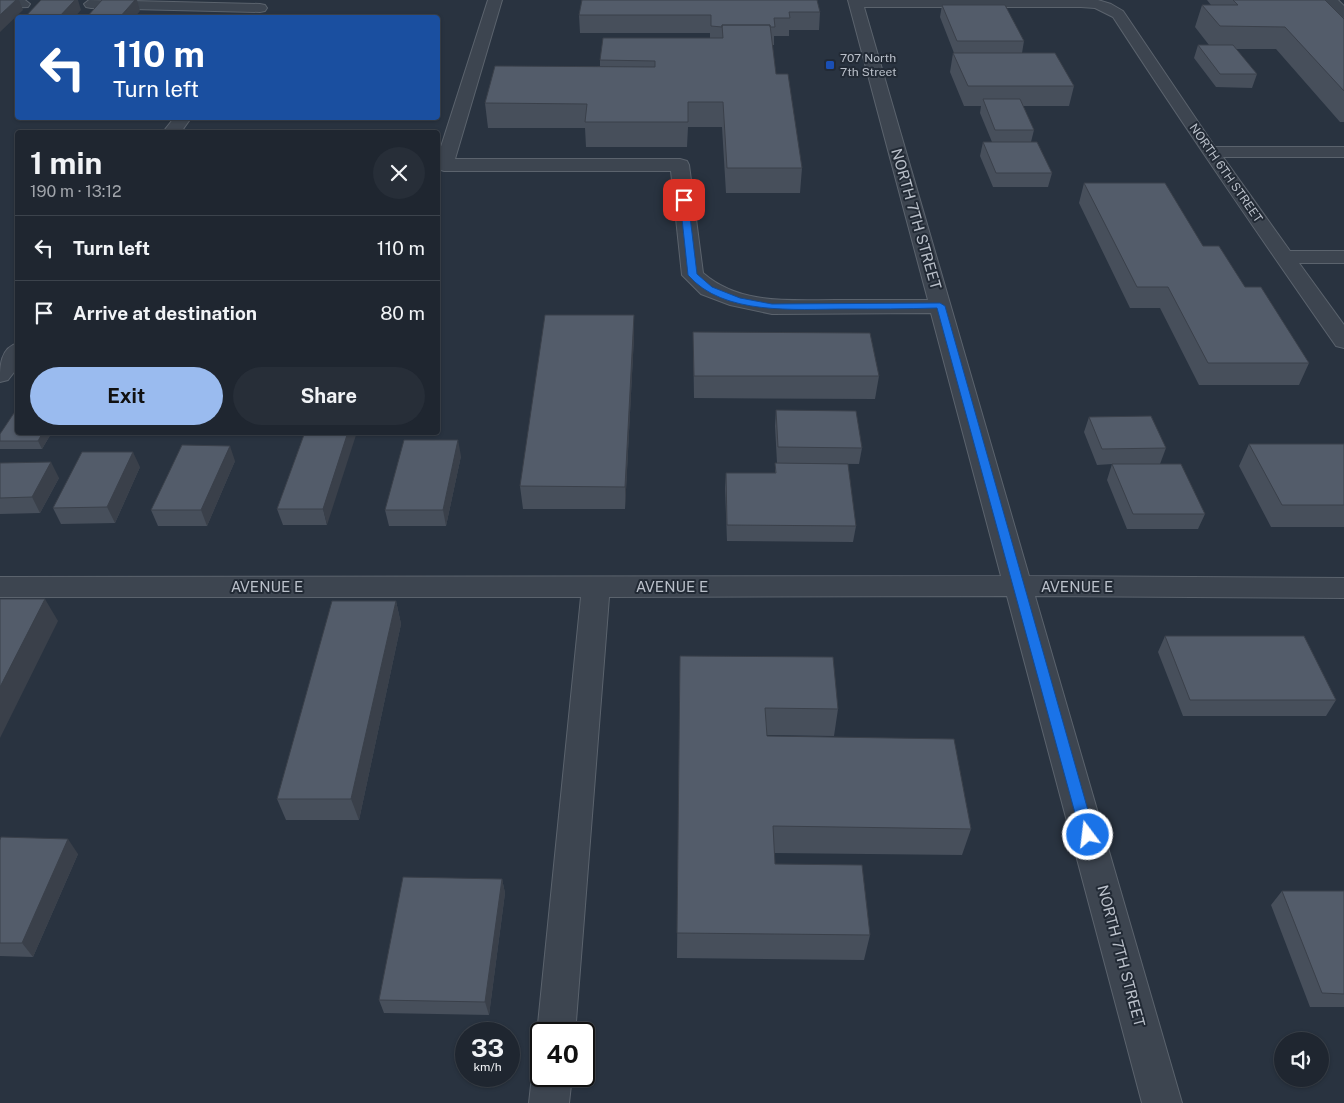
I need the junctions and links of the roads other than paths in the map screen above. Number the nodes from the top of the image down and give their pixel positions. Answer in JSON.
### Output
{"nodes":[{"id":1,"x":495,"y":0,"type":"edge"},
{"id":2,"x":1329,"y":0,"type":"edge"},
{"id":3,"x":855,"y":1,"type":"edge"},
{"id":4,"x":1067,"y":1,"type":"edge"},
{"id":5,"x":0,"y":4,"type":"edge"},
{"id":6,"x":23,"y":4,"type":"dead end"},
{"id":7,"x":90,"y":4,"type":"dead end"},
{"id":8,"x":259,"y":8,"type":"edge"},
{"id":9,"x":1344,"y":14,"type":"edge"},
{"id":10,"x":1210,"y":152,"type":"junction"},
{"id":11,"x":1344,"y":152,"type":"edge"},
{"id":12,"x":1284,"y":257,"type":"junction"},
{"id":13,"x":1344,"y":257,"type":"edge"},
{"id":14,"x":940,"y":306,"type":"junction"},
{"id":15,"x":1334,"y":313,"type":"edge"},
{"id":16,"x":1344,"y":341,"type":"edge"},
{"id":17,"x":15,"y":354,"type":"edge"},
{"id":18,"x":0,"y":375,"type":"edge"},
{"id":19,"x":1019,"y":586,"type":"junction"},
{"id":20,"x":0,"y":587,"type":"edge"},
{"id":21,"x":596,"y":588,"type":"junction"},
{"id":22,"x":1344,"y":588,"type":"edge"},
{"id":23,"x":557,"y":1022,"type":"edge"},
{"id":24,"x":551,"y":1087,"type":"edge"},
{"id":25,"x":549,"y":1103,"type":"edge"},
{"id":26,"x":1162,"y":1103,"type":"edge"}],
"edges":[{"from":1,"to":14,"type":"street"},
{"from":2,"to":9,"type":"street"},
{"from":3,"to":4,"type":"street"},
{"from":3,"to":14,"type":"street","name":"NORTH 7TH STREET"},
{"from":4,"to":10,"type":"street","name":"NORTH 6TH STREET"},
{"from":5,"to":6,"type":"street"},
{"from":7,"to":8,"type":"street"},
{"from":10,"to":11,"type":"street"},
{"from":10,"to":12,"type":"street","name":"NORTH 6TH STREET"},
{"from":12,"to":13,"type":"street"},
{"from":12,"to":15,"type":"street","name":"NORTH 6TH STREET"},
{"from":14,"to":19,"type":"street","name":"NORTH 7TH STREET"},
{"from":15,"to":16,"type":"street","name":"NORTH 6TH STREET"},
{"from":17,"to":18,"type":"street"},
{"from":19,"to":21,"type":"street","name":"AVENUE E"},
{"from":19,"to":22,"type":"street","name":"AVENUE E"},
{"from":19,"to":26,"type":"street","name":"NORTH 7TH STREET"},
{"from":20,"to":21,"type":"street","name":"AVENUE E"},
{"from":21,"to":23,"type":"street"},
{"from":24,"to":25,"type":"street"}]}
